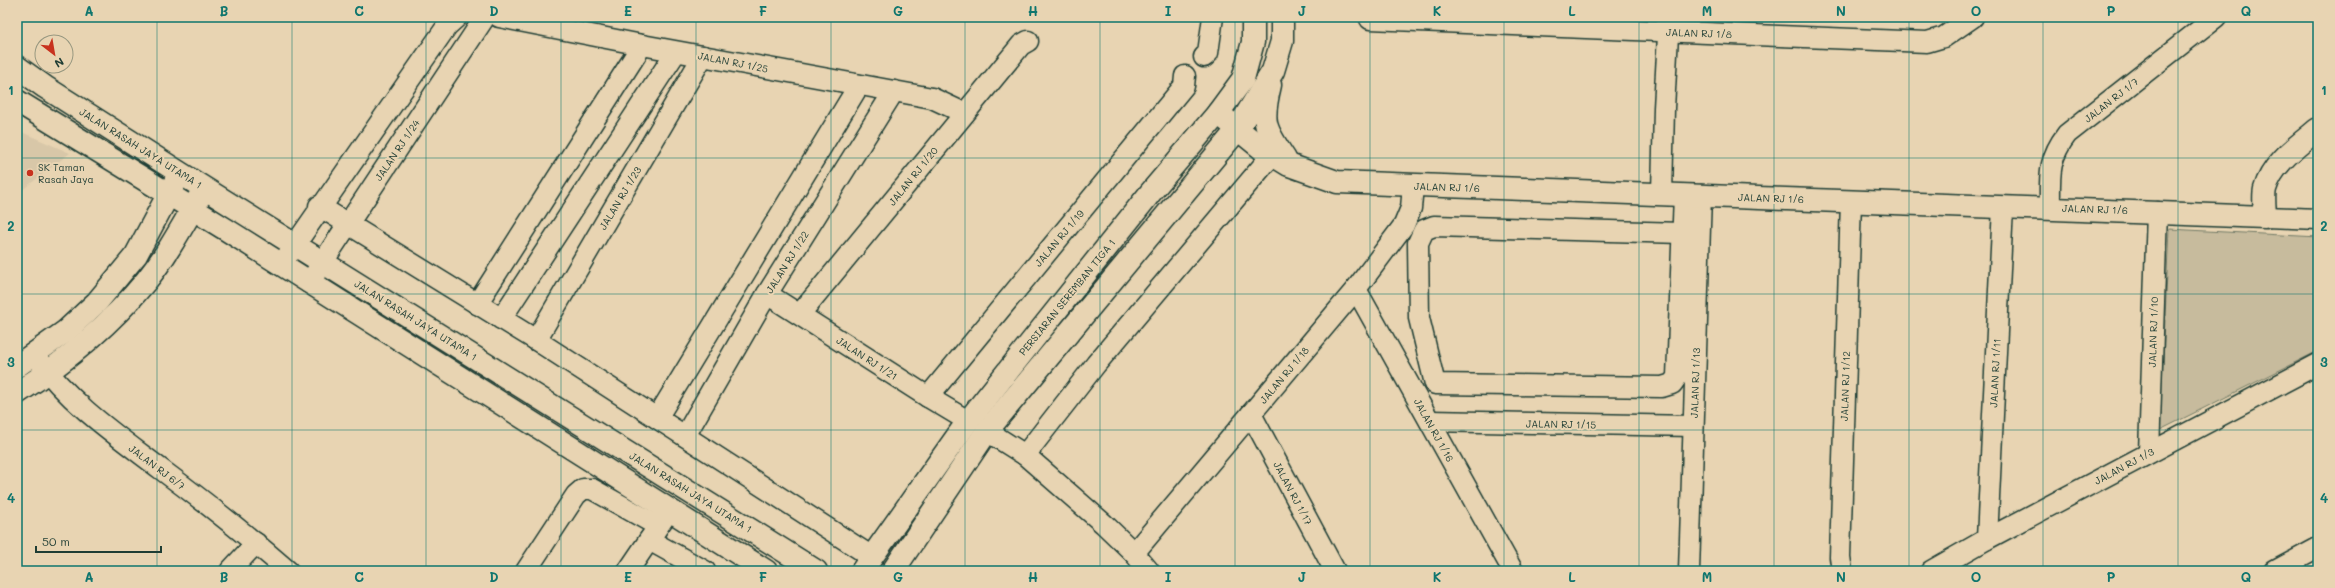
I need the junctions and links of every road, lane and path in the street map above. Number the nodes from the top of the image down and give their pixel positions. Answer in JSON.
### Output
{"nodes":[{"id":1,"x":456,"y":17,"type":"edge"},
{"id":2,"x":485,"y":17,"type":"edge"},
{"id":3,"x":500,"y":17,"type":"edge"},
{"id":4,"x":1213,"y":17,"type":"edge"},
{"id":5,"x":1253,"y":17,"type":"edge"},
{"id":6,"x":1282,"y":17,"type":"edge"},
{"id":7,"x":1973,"y":17,"type":"edge"},
{"id":8,"x":2216,"y":17,"type":"edge"},
{"id":9,"x":1370,"y":19,"type":"dead end"},
{"id":10,"x":1669,"y":24,"type":"edge"},
{"id":11,"x":1028,"y":41,"type":"dead end"},
{"id":12,"x":642,"y":45,"type":"junction"},
{"id":13,"x":676,"y":52,"type":"junction"},
{"id":14,"x":704,"y":56,"type":"junction"},
{"id":15,"x":1204,"y":57,"type":"dead end"},
{"id":16,"x":17,"y":66,"type":"edge"},
{"id":17,"x":1273,"y":71,"type":"junction"},
{"id":18,"x":1185,"y":76,"type":"dead end"},
{"id":19,"x":859,"y":86,"type":"junction"},
{"id":20,"x":894,"y":91,"type":"junction"},
{"id":21,"x":17,"y":101,"type":"edge"},
{"id":22,"x":964,"y":113,"type":"junction"},
{"id":23,"x":1218,"y":113,"type":"junction"},
{"id":24,"x":2318,"y":129,"type":"edge"},
{"id":25,"x":1237,"y":130,"type":"junction"},
{"id":26,"x":1280,"y":160,"type":"junction"},
{"id":27,"x":180,"y":173,"type":"junction"},
{"id":28,"x":1413,"y":186,"type":"junction"},
{"id":29,"x":205,"y":188,"type":"junction"},
{"id":30,"x":168,"y":194,"type":"junction"},
{"id":31,"x":1662,"y":194,"type":"junction"},
{"id":32,"x":1693,"y":195,"type":"junction"},
{"id":33,"x":1851,"y":201,"type":"junction"},
{"id":34,"x":320,"y":206,"type":"junction"},
{"id":35,"x":2003,"y":207,"type":"junction"},
{"id":36,"x":2050,"y":208,"type":"junction"},
{"id":37,"x":193,"y":209,"type":"junction"},
{"id":38,"x":2157,"y":212,"type":"junction"},
{"id":39,"x":1409,"y":215,"type":"junction"},
{"id":40,"x":2265,"y":217,"type":"junction"},
{"id":41,"x":2318,"y":219,"type":"edge"},
{"id":42,"x":347,"y":225,"type":"junction"},
{"id":43,"x":1424,"y":230,"type":"junction"},
{"id":44,"x":1682,"y":233,"type":"junction"},
{"id":45,"x":294,"y":244,"type":"junction"},
{"id":46,"x":322,"y":262,"type":"junction"},
{"id":47,"x":281,"y":264,"type":"junction"},
{"id":48,"x":309,"y":283,"type":"junction"},
{"id":49,"x":1356,"y":289,"type":"junction"},
{"id":50,"x":767,"y":294,"type":"junction"},
{"id":51,"x":477,"y":304,"type":"junction"},
{"id":52,"x":800,"y":314,"type":"junction"},
{"id":53,"x":501,"y":318,"type":"junction"},
{"id":54,"x":536,"y":340,"type":"junction"},
{"id":55,"x":35,"y":355,"type":"junction"},
{"id":56,"x":2318,"y":364,"type":"edge"},
{"id":57,"x":17,"y":366,"type":"edge"},
{"id":58,"x":48,"y":373,"type":"junction"},
{"id":59,"x":1435,"y":384,"type":"junction"},
{"id":60,"x":1412,"y":390,"type":"junction"},
{"id":61,"x":17,"y":394,"type":"edge"},
{"id":62,"x":928,"y":397,"type":"junction"},
{"id":63,"x":1251,"y":414,"type":"junction"},
{"id":64,"x":657,"y":418,"type":"junction"},
{"id":65,"x":968,"y":421,"type":"junction"},
{"id":66,"x":1430,"y":422,"type":"junction"},
{"id":67,"x":1693,"y":426,"type":"junction"},
{"id":68,"x":988,"y":431,"type":"junction"},
{"id":69,"x":685,"y":436,"type":"junction"},
{"id":70,"x":2149,"y":452,"type":"junction"},
{"id":71,"x":1026,"y":455,"type":"junction"},
{"id":72,"x":659,"y":525,"type":"junction"},
{"id":73,"x":1987,"y":539,"type":"junction"},
{"id":74,"x":256,"y":543,"type":"junction"},
{"id":75,"x":2318,"y":548,"type":"edge"},
{"id":76,"x":1134,"y":553,"type":"junction"},
{"id":77,"x":867,"y":564,"type":"edge"},
{"id":78,"x":897,"y":570,"type":"edge"},
{"id":79,"x":230,"y":571,"type":"edge"},
{"id":80,"x":288,"y":571,"type":"edge"},
{"id":81,"x":526,"y":571,"type":"edge"},
{"id":82,"x":628,"y":571,"type":"edge"},
{"id":83,"x":705,"y":571,"type":"edge"},
{"id":84,"x":766,"y":571,"type":"edge"},
{"id":85,"x":816,"y":571,"type":"edge"},
{"id":86,"x":1149,"y":571,"type":"edge"},
{"id":87,"x":1335,"y":571,"type":"edge"},
{"id":88,"x":1513,"y":571,"type":"edge"},
{"id":89,"x":1528,"y":571,"type":"edge"},
{"id":90,"x":1689,"y":571,"type":"edge"},
{"id":91,"x":1842,"y":571,"type":"edge"},
{"id":92,"x":1931,"y":571,"type":"edge"},
{"id":93,"x":2276,"y":571,"type":"edge"}],
"edges":[{"from":1,"to":34,"type":"street"},
{"from":2,"to":42,"type":"street","name":"JALAN RJ 1/24"},
{"from":3,"to":12,"type":"street","name":"JALAN RJ 1/25"},
{"from":4,"to":15,"type":"street"},
{"from":5,"to":23,"type":"street","name":"PERSIARAN SEREMBAN TIGA 1"},
{"from":6,"to":17,"type":"street"},
{"from":7,"to":10,"type":"street","name":"JALAN RJ 1/8"},
{"from":8,"to":36,"type":"street","name":"JALAN RJ 1/7"},
{"from":9,"to":10,"type":"street","name":"JALAN RJ 1/8"},
{"from":10,"to":31,"type":"street"},
{"from":11,"to":22,"type":"street","name":"JALAN RJ 1/20"},
{"from":12,"to":13,"type":"street","name":"JALAN RJ 1/25"},
{"from":12,"to":51,"type":"street"},
{"from":13,"to":14,"type":"street","name":"JALAN RJ 1/25"},
{"from":13,"to":53,"type":"street"},
{"from":14,"to":19,"type":"street","name":"JALAN RJ 1/25"},
{"from":14,"to":54,"type":"street","name":"JALAN RJ 1/23"},
{"from":16,"to":27,"type":"street","name":"JALAN RASAH JAYA UTAMA 1"},
{"from":17,"to":25,"type":"street"},
{"from":17,"to":26,"type":"street"},
{"from":18,"to":62,"type":"street","name":"JALAN RJ 1/19"},
{"from":19,"to":20,"type":"street","name":"JALAN RJ 1/25"},
{"from":19,"to":64,"type":"street"},
{"from":20,"to":22,"type":"street","name":"JALAN RJ 1/25"},
{"from":20,"to":50,"type":"street","name":"JALAN RJ 1/22"},
{"from":21,"to":30,"type":"street"},
{"from":22,"to":52,"type":"street","name":"JALAN RJ 1/20"},
{"from":23,"to":25,"type":"street","name":"JALAN RJ 1/6"},
{"from":23,"to":65,"type":"street","name":"PERSIARAN SEREMBAN TIGA 1"},
{"from":24,"to":40,"type":"street"},
{"from":25,"to":26,"type":"street","name":"JALAN RJ 1/6"},
{"from":25,"to":68,"type":"street"},
{"from":26,"to":28,"type":"street","name":"JALAN RJ 1/6"},
{"from":26,"to":71,"type":"street"},
{"from":27,"to":29,"type":"street","name":"JALAN RASAH JAYA UTAMA 1"},
{"from":27,"to":30,"type":"street"},
{"from":28,"to":31,"type":"street","name":"JALAN RJ 1/6"},
{"from":28,"to":39,"type":"street","name":"JALAN RJ 1/18"},
{"from":29,"to":37,"type":"street"},
{"from":29,"to":45,"type":"street","name":"JALAN RASAH JAYA UTAMA 1"},
{"from":30,"to":37,"type":"street"},
{"from":30,"to":55,"type":"street"},
{"from":31,"to":32,"type":"street","name":"JALAN RJ 1/6"},
{"from":32,"to":33,"type":"street","name":"JALAN RJ 1/6"},
{"from":32,"to":44,"type":"street"},
{"from":32,"to":67,"type":"street","name":"JALAN RJ 1/13"},
{"from":33,"to":35,"type":"street","name":"JALAN RJ 1/6"},
{"from":33,"to":91,"type":"street","name":"JALAN RJ 1/12"},
{"from":34,"to":42,"type":"street"},
{"from":34,"to":45,"type":"street"},
{"from":35,"to":36,"type":"street","name":"JALAN RJ 1/6"},
{"from":35,"to":73,"type":"street","name":"JALAN RJ 1/11"},
{"from":36,"to":38,"type":"street","name":"JALAN RJ 1/6"},
{"from":37,"to":47,"type":"street"},
{"from":37,"to":58,"type":"street"},
{"from":38,"to":40,"type":"street","name":"JALAN RJ 1/6"},
{"from":38,"to":70,"type":"street","name":"JALAN RJ 1/10"},
{"from":39,"to":43,"type":"street"},
{"from":39,"to":49,"type":"street","name":"JALAN RJ 1/18"},
{"from":40,"to":41,"type":"street","name":"JALAN RJ 1/6"},
{"from":42,"to":46,"type":"street","name":"JALAN RJ 1/24"},
{"from":42,"to":51,"type":"street"},
{"from":43,"to":44,"type":"street"},
{"from":43,"to":59,"type":"street"},
{"from":44,"to":59,"type":"street"},
{"from":45,"to":46,"type":"street","name":"JALAN RASAH JAYA UTAMA 1"},
{"from":45,"to":47,"type":"street"},
{"from":46,"to":48,"type":"street","name":"JALAN RJ 1/24"},
{"from":46,"to":85,"type":"street","name":"JALAN RASAH JAYA UTAMA 1"},
{"from":47,"to":48,"type":"street"},
{"from":48,"to":72,"type":"street"},
{"from":49,"to":60,"type":"street","name":"JALAN RJ 1/16"},
{"from":49,"to":63,"type":"street","name":"JALAN RJ 1/18"},
{"from":50,"to":52,"type":"street","name":"JALAN RJ 1/21"},
{"from":50,"to":69,"type":"street","name":"JALAN RJ 1/22"},
{"from":51,"to":53,"type":"street"},
{"from":52,"to":62,"type":"street","name":"JALAN RJ 1/21"},
{"from":53,"to":54,"type":"street"},
{"from":54,"to":64,"type":"street"},
{"from":55,"to":57,"type":"street"},
{"from":55,"to":58,"type":"street","name":"JALAN RJ 6/7"},
{"from":56,"to":70,"type":"street","name":"JALAN RJ 1/3"},
{"from":58,"to":61,"type":"street"},
{"from":58,"to":74,"type":"street","name":"JALAN RJ 6/7"},
{"from":59,"to":60,"type":"street"},
{"from":60,"to":66,"type":"street","name":"JALAN RJ 1/16"},
{"from":62,"to":65,"type":"street","name":"JALAN RJ 1/21"},
{"from":63,"to":76,"type":"street","name":"JALAN RJ 1/18"},
{"from":63,"to":87,"type":"street","name":"JALAN RJ 1/17"},
{"from":64,"to":69,"type":"street"},
{"from":65,"to":68,"type":"street"},
{"from":65,"to":77,"type":"street","name":"PERSIARAN SEREMBAN TIGA 1"},
{"from":66,"to":67,"type":"street","name":"JALAN RJ 1/15"},
{"from":66,"to":88,"type":"street","name":"JALAN RJ 1/16"},
{"from":67,"to":90,"type":"street","name":"JALAN RJ 1/13"},
{"from":68,"to":71,"type":"street"},
{"from":68,"to":78,"type":"street"},
{"from":69,"to":77,"type":"street"},
{"from":70,"to":73,"type":"street","name":"JALAN RJ 1/3"},
{"from":71,"to":76,"type":"street"},
{"from":72,"to":81,"type":"street"},
{"from":72,"to":82,"type":"street"},
{"from":72,"to":83,"type":"street"},
{"from":72,"to":84,"type":"street"},
{"from":73,"to":92,"type":"street","name":"JALAN RJ 1/3"},
{"from":74,"to":79,"type":"street"},
{"from":74,"to":80,"type":"street","name":"JALAN RJ 6/7"},
{"from":75,"to":93,"type":"street"},
{"from":76,"to":86,"type":"street"},
{"from":88,"to":89,"type":"street"}]}
